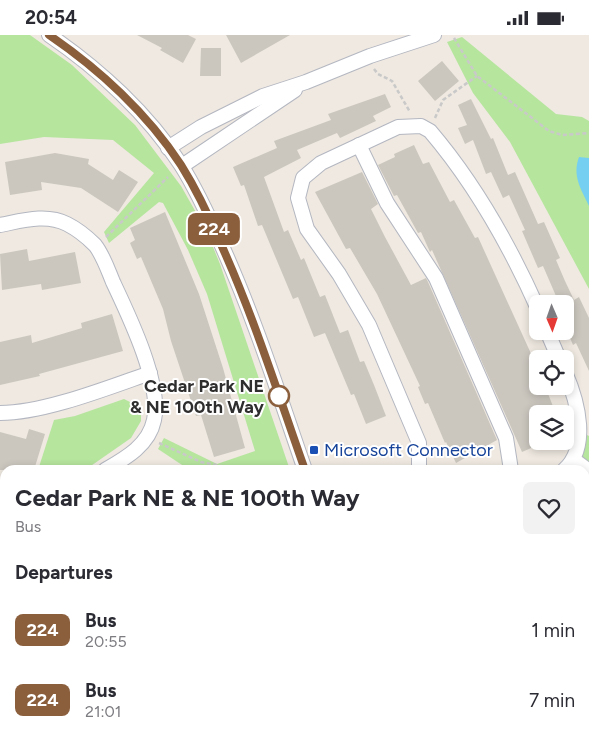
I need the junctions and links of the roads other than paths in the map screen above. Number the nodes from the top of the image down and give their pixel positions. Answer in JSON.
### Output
{"nodes":[{"id":1,"x":49,"y":35,"type":"edge"},
{"id":2,"x":434,"y":35,"type":"edge"},
{"id":3,"x":306,"y":82,"type":"junction"},
{"id":4,"x":359,"y":145,"type":"junction"},
{"id":5,"x":168,"y":148,"type":"junction"},
{"id":6,"x":182,"y":166,"type":"junction"},
{"id":7,"x":0,"y":225,"type":"edge"},
{"id":8,"x":532,"y":295,"type":"edge"},
{"id":9,"x":150,"y":373,"type":"junction"},
{"id":10,"x":574,"y":394,"type":"edge"},
{"id":11,"x":0,"y":413,"type":"edge"},
{"id":12,"x":588,"y":436,"type":"edge"},
{"id":13,"x":577,"y":462,"type":"junction"},
{"id":14,"x":113,"y":465,"type":"edge"},
{"id":15,"x":303,"y":465,"type":"edge"},
{"id":16,"x":419,"y":465,"type":"edge"},
{"id":17,"x":510,"y":465,"type":"edge"},
{"id":18,"x":572,"y":465,"type":"edge"},
{"id":19,"x":581,"y":465,"type":"edge"}],
"edges":[{"from":1,"to":5,"type":"street"},
{"from":2,"to":3,"type":"street"},
{"from":3,"to":5,"type":"street"},
{"from":3,"to":6,"type":"street"},
{"from":4,"to":8,"type":"street"},
{"from":4,"to":16,"type":"street"},
{"from":4,"to":17,"type":"street"},
{"from":5,"to":6,"type":"street"},
{"from":6,"to":15,"type":"street"},
{"from":7,"to":9,"type":"street"},
{"from":9,"to":11,"type":"street"},
{"from":9,"to":14,"type":"street"},
{"from":10,"to":12,"type":"street"},
{"from":12,"to":13,"type":"street"},
{"from":13,"to":18,"type":"street"},
{"from":13,"to":19,"type":"street"}]}
